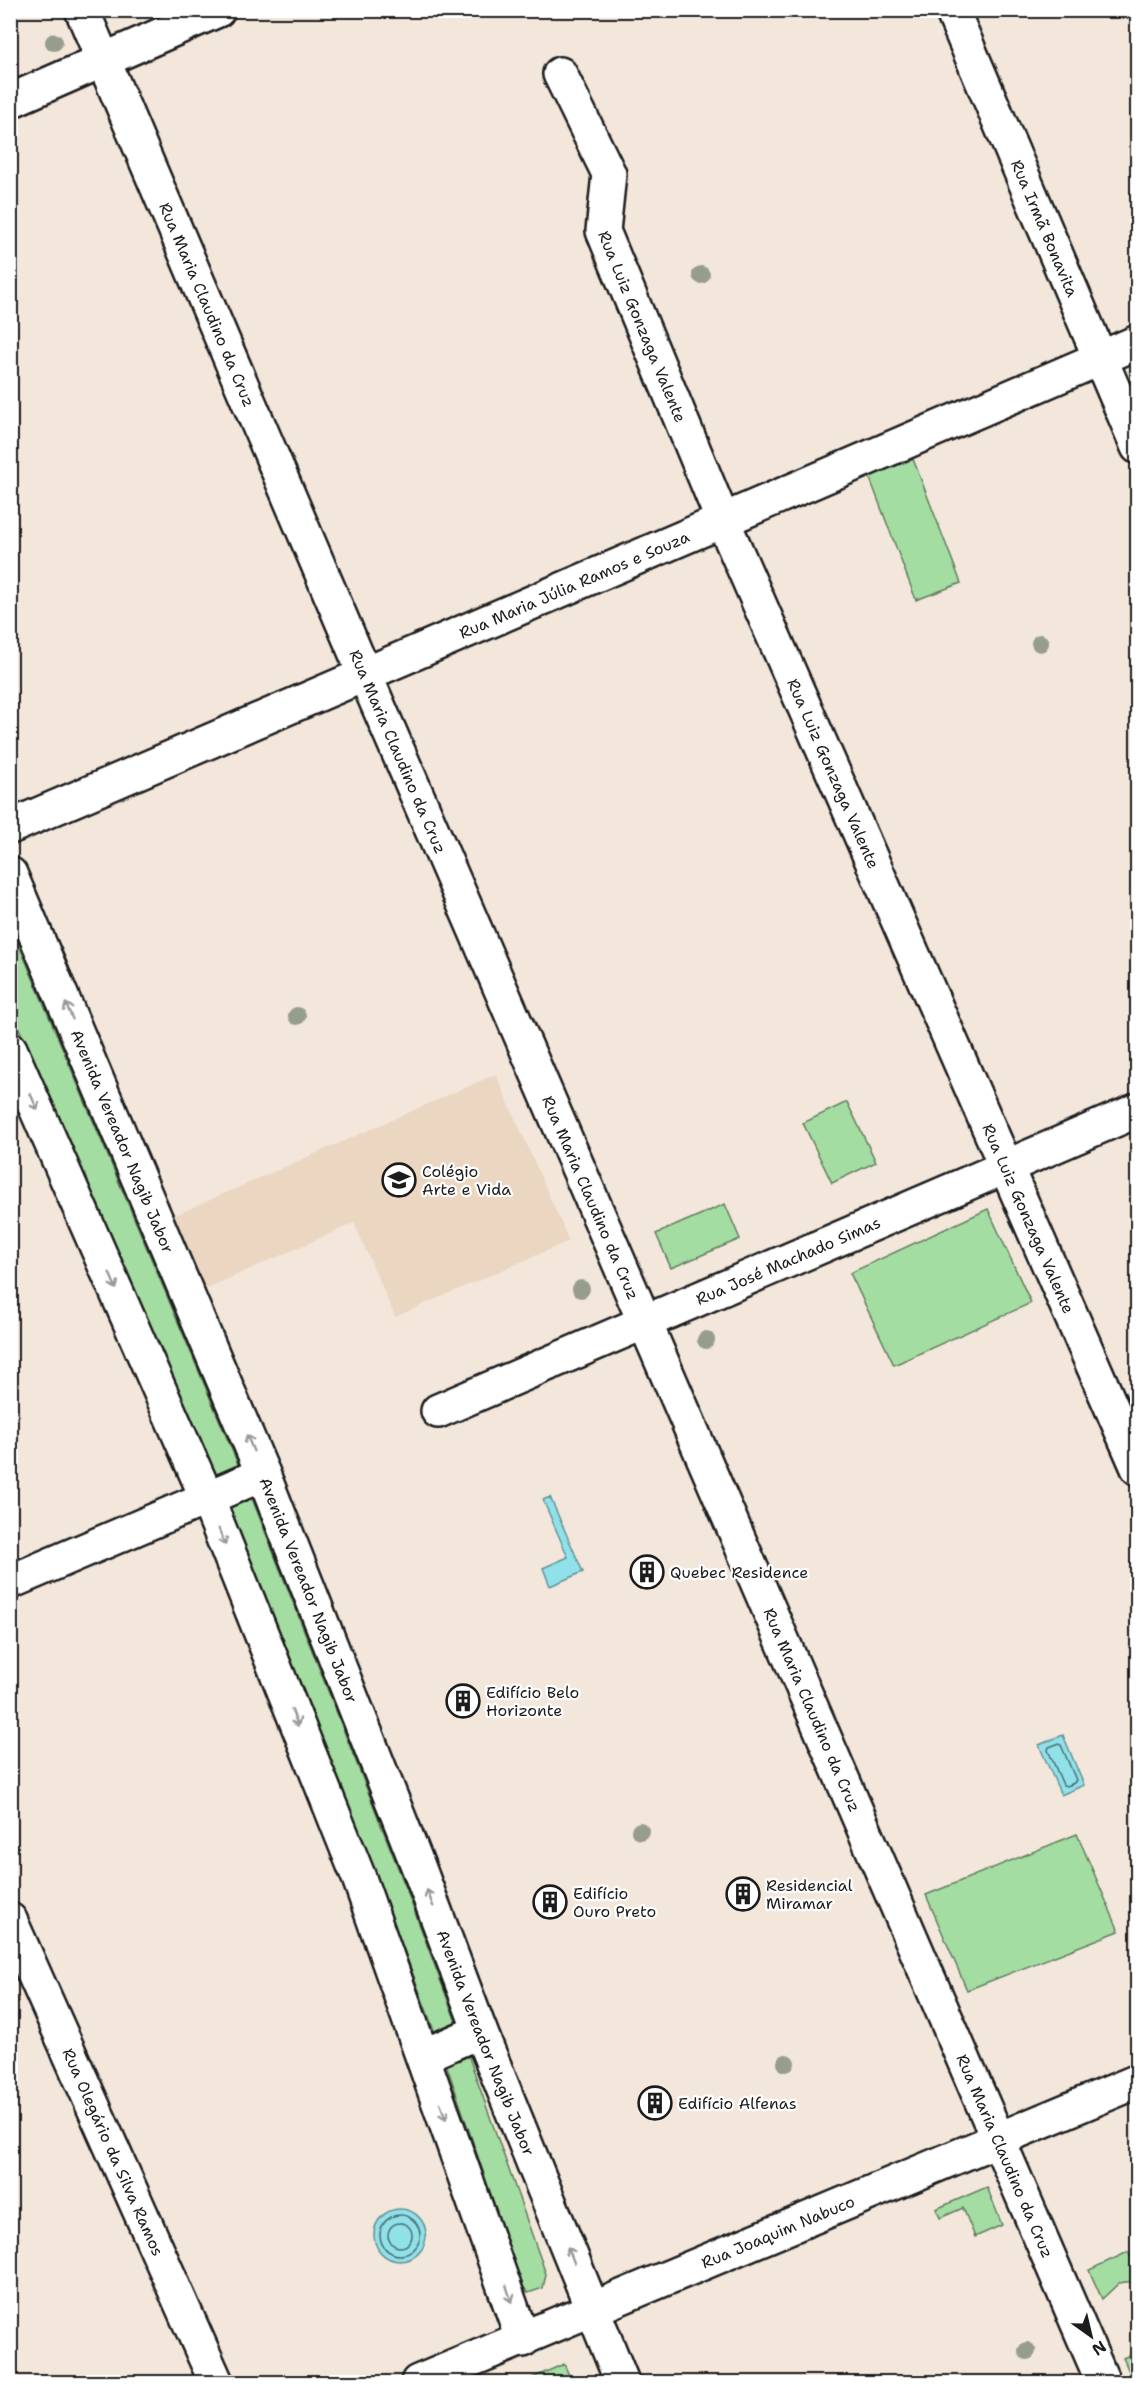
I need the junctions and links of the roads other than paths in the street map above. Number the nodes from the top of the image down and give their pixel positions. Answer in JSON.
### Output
{"nodes":[{"id":1,"x":82,"y":10,"type":"edge"},
{"id":2,"x":218,"y":10,"type":"edge"},
{"id":3,"x":951,"y":10,"type":"edge"},
{"id":4,"x":104,"y":60,"type":"junction"},
{"id":5,"x":560,"y":74,"type":"dead end"},
{"id":6,"x":10,"y":101,"type":"edge"},
{"id":7,"x":1137,"y":342,"type":"edge"},
{"id":8,"x":1099,"y":359,"type":"junction"},
{"id":9,"x":1137,"y":447,"type":"edge"},
{"id":10,"x":723,"y":520,"type":"junction"},
{"id":11,"x":365,"y":675,"type":"junction"},
{"id":12,"x":10,"y":827,"type":"edge"},
{"id":13,"x":10,"y":874,"type":"edge"},
{"id":14,"x":10,"y":1049,"type":"edge"},
{"id":15,"x":1137,"y":1110,"type":"edge"},
{"id":16,"x":1006,"y":1166,"type":"junction"},
{"id":17,"x":644,"y":1321,"type":"junction"},
{"id":18,"x":438,"y":1411,"type":"dead end"},
{"id":19,"x":1137,"y":1468,"type":"edge"},
{"id":20,"x":263,"y":1474,"type":"junction"},
{"id":21,"x":207,"y":1498,"type":"junction"},
{"id":22,"x":10,"y":1582,"type":"edge"},
{"id":23,"x":10,"y":1920,"type":"edge"},
{"id":24,"x":480,"y":2031,"type":"junction"},
{"id":25,"x":423,"y":2056,"type":"junction"},
{"id":26,"x":1137,"y":2081,"type":"edge"},
{"id":27,"x":998,"y":2140,"type":"junction"},
{"id":28,"x":593,"y":2309,"type":"junction"},
{"id":29,"x":523,"y":2340,"type":"junction"},
{"id":30,"x":216,"y":2382,"type":"edge"},
{"id":31,"x":418,"y":2382,"type":"edge"},
{"id":32,"x":622,"y":2382,"type":"edge"},
{"id":33,"x":1103,"y":2382,"type":"edge"}],
"edges":[{"from":1,"to":4,"type":"street","name":"Rua Maria Claudino da Cruz"},
{"from":2,"to":4,"type":"street"},
{"from":3,"to":8,"type":"street","name":"Rua Irmã Bonavita"},
{"from":4,"to":6,"type":"street"},
{"from":4,"to":11,"type":"street","name":"Rua Maria Claudino da Cruz"},
{"from":5,"to":10,"type":"street","name":"Rua Luiz Gonzaga Valente"},
{"from":7,"to":8,"type":"street","name":"Rua Maria Júlia Ramos e Souza"},
{"from":8,"to":9,"type":"street","name":"Rua Irmã Bonavita"},
{"from":8,"to":10,"type":"street","name":"Rua Maria Júlia Ramos e Souza"},
{"from":10,"to":11,"type":"street","name":"Rua Maria Júlia Ramos e Souza"},
{"from":10,"to":16,"type":"street","name":"Rua Luiz Gonzaga Valente"},
{"from":11,"to":12,"type":"street","name":"Rua Maria Júlia Ramos e Souza"},
{"from":11,"to":17,"type":"street","name":"Rua Maria Claudino da Cruz"},
{"from":20,"to":13,"type":"street","name":"Avenida Vereador Nagib Jabor","one_way":true},
{"from":14,"to":21,"type":"street","one_way":true},
{"from":15,"to":16,"type":"street","name":"Rua José Machado Simas"},
{"from":16,"to":17,"type":"street","name":"Rua José Machado Simas"},
{"from":16,"to":19,"type":"street","name":"Rua Luiz Gonzaga Valente"},
{"from":17,"to":18,"type":"street","name":"Rua José Machado Simas"},
{"from":17,"to":27,"type":"street","name":"Rua Maria Claudino da Cruz"},
{"from":20,"to":21,"type":"street"},
{"from":24,"to":20,"type":"street","name":"Avenida Vereador Nagib Jabor","one_way":true},
{"from":21,"to":22,"type":"street"},
{"from":21,"to":25,"type":"street","one_way":true},
{"from":23,"to":30,"type":"street","name":"Rua Olegário da Silva Ramos"},
{"from":24,"to":25,"type":"street"},
{"from":28,"to":24,"type":"street","name":"Avenida Vereador Nagib Jabor","one_way":true},
{"from":25,"to":29,"type":"street","one_way":true},
{"from":26,"to":27,"type":"street","name":"Rua Joaquim Nabuco"},
{"from":27,"to":28,"type":"street","name":"Rua Joaquim Nabuco"},
{"from":27,"to":33,"type":"street","name":"Rua Maria Claudino da Cruz"},
{"from":28,"to":29,"type":"street","name":"Rua Joaquim Nabuco"},
{"from":28,"to":32,"type":"street","name":"Avenida Vereador Nagib Jabor"},
{"from":29,"to":31,"type":"street","name":"Rua Joaquim Nabuco"}]}
